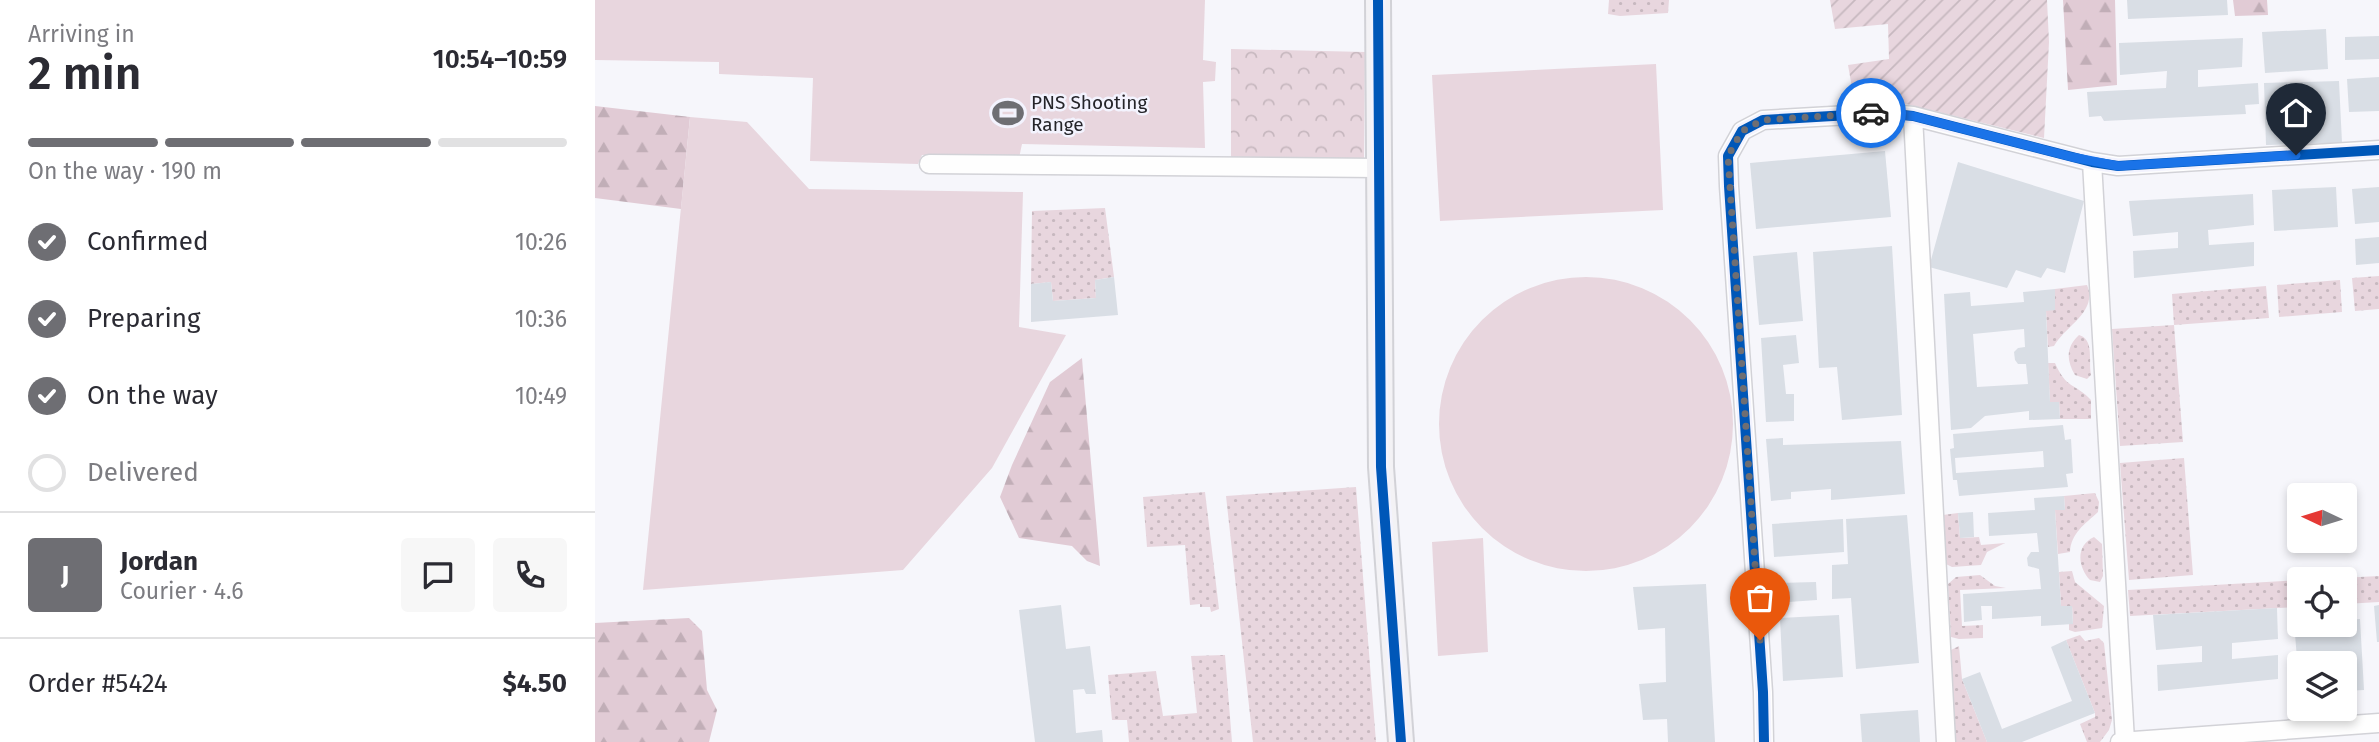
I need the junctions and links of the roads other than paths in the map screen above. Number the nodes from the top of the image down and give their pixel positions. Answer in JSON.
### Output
{"nodes":[{"id":1,"x":1378,"y":0,"type":"edge"},
{"id":2,"x":1913,"y":116,"type":"junction"},
{"id":3,"x":2379,"y":150,"type":"edge"},
{"id":4,"x":2092,"y":162,"type":"junction"},
{"id":5,"x":929,"y":164,"type":"dead end"},
{"id":6,"x":1378,"y":169,"type":"junction"},
{"id":7,"x":2379,"y":723,"type":"edge"},
{"id":8,"x":2122,"y":741,"type":"edge"},
{"id":9,"x":1401,"y":742,"type":"edge"},
{"id":10,"x":1765,"y":742,"type":"edge"},
{"id":11,"x":1946,"y":742,"type":"edge"}],
"edges":[{"from":1,"to":6,"type":"street"},
{"from":2,"to":4,"type":"street"},
{"from":2,"to":10,"type":"street"},
{"from":2,"to":11,"type":"street"},
{"from":3,"to":4,"type":"street"},
{"from":4,"to":8,"type":"street"},
{"from":5,"to":6,"type":"street"},
{"from":6,"to":9,"type":"street"},
{"from":7,"to":8,"type":"street"}]}
